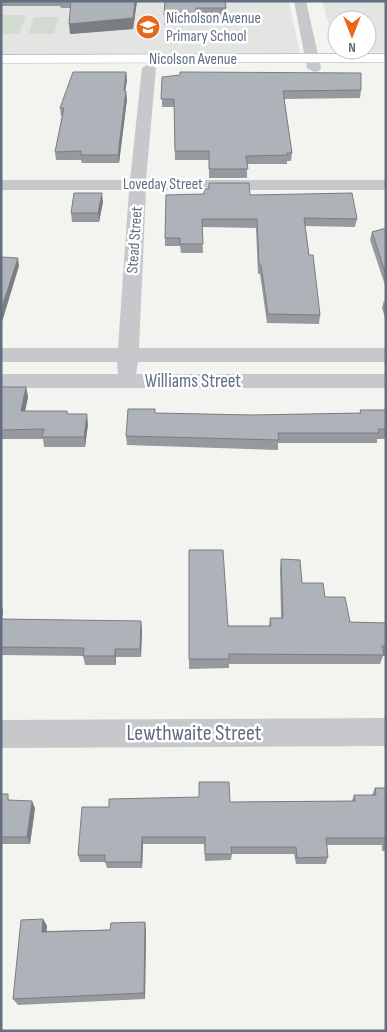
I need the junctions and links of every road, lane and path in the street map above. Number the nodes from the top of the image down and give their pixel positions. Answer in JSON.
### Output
{"nodes":[{"id":1,"x":300,"y":1,"type":"edge"},
{"id":2,"x":386,"y":58,"type":"edge"},
{"id":3,"x":1,"y":59,"type":"edge"},
{"id":4,"x":314,"y":63,"type":"junction"},
{"id":5,"x":1,"y":68,"type":"edge"},
{"id":6,"x":149,"y":68,"type":"junction"},
{"id":7,"x":386,"y":68,"type":"edge"},
{"id":8,"x":138,"y":184,"type":"junction"},
{"id":9,"x":1,"y":185,"type":"edge"},
{"id":10,"x":386,"y":185,"type":"edge"},
{"id":11,"x":1,"y":355,"type":"edge"},
{"id":12,"x":128,"y":355,"type":"junction"},
{"id":13,"x":386,"y":355,"type":"edge"},
{"id":14,"x":127,"y":381,"type":"junction"},
{"id":15,"x":386,"y":381,"type":"edge"},
{"id":16,"x":1,"y":382,"type":"edge"},
{"id":17,"x":386,"y":732,"type":"edge"},
{"id":18,"x":1,"y":734,"type":"edge"}],
"edges":[{"from":1,"to":4,"type":"street"},
{"from":2,"to":4,"type":"main road","name":"Nicolson Avenue"},
{"from":3,"to":4,"type":"main road","name":"Nicolson Avenue"},
{"from":4,"to":6,"type":"main road","name":"Nicolson Avenue"},
{"from":4,"to":7,"type":"main road","name":"Nicolson Avenue"},
{"from":5,"to":6,"type":"main road","name":"Nicolson Avenue"},
{"from":6,"to":8,"type":"street","name":"Stead Street"},
{"from":8,"to":9,"type":"street","name":"Loveday Street"},
{"from":8,"to":10,"type":"street","name":"Loveday Street"},
{"from":8,"to":12,"type":"street","name":"Stead Street"},
{"from":11,"to":12,"type":"street","name":"Williams Street"},
{"from":12,"to":13,"type":"street","name":"Williams Street"},
{"from":12,"to":14,"type":"street","name":"Stead Street"},
{"from":14,"to":15,"type":"street","name":"Williams Street"},
{"from":14,"to":16,"type":"street","name":"Williams Street"},
{"from":17,"to":18,"type":"street","name":"Lewthwaite Street"}]}
